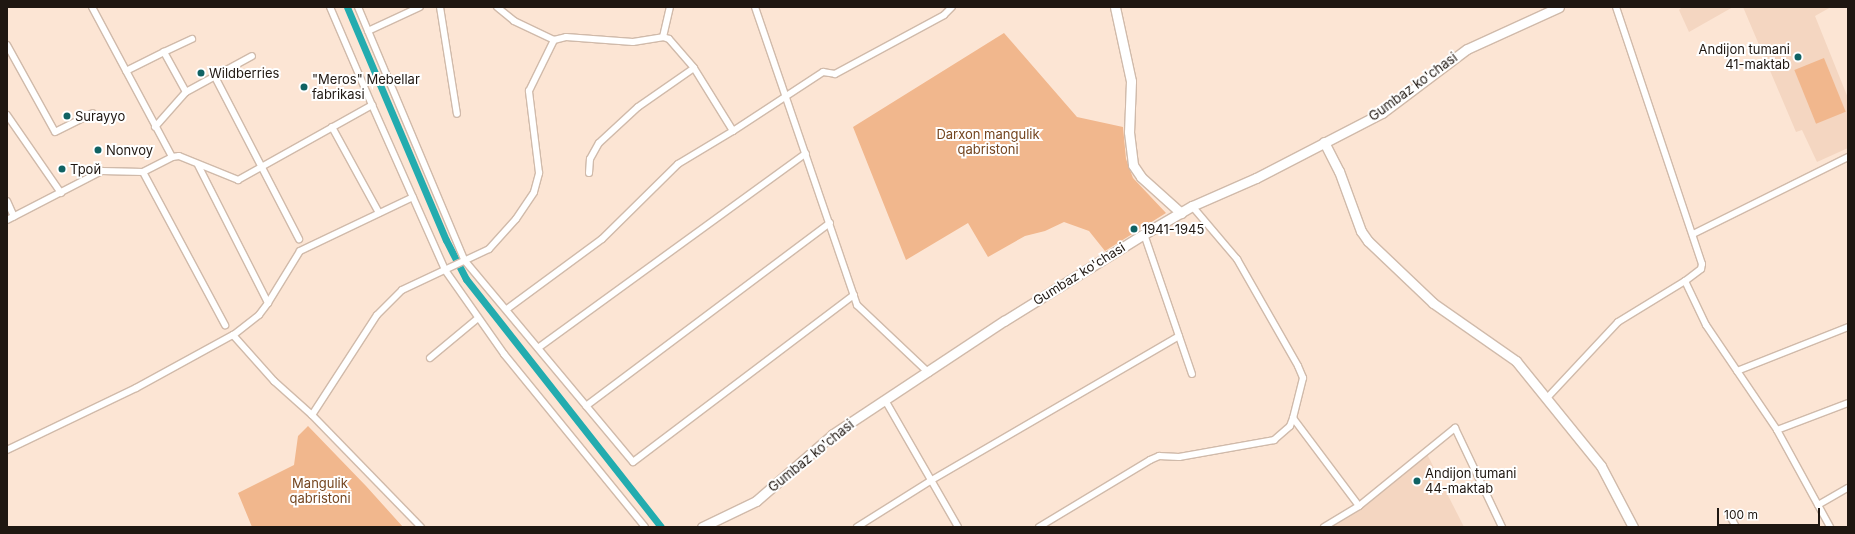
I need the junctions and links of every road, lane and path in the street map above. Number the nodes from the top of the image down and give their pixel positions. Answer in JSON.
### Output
{"nodes":[{"id":1,"x":92,"y":7,"type":"edge"},
{"id":2,"x":330,"y":7,"type":"edge"},
{"id":3,"x":358,"y":7,"type":"edge"},
{"id":4,"x":420,"y":7,"type":"edge"},
{"id":5,"x":440,"y":7,"type":"edge"},
{"id":6,"x":497,"y":7,"type":"edge"},
{"id":7,"x":670,"y":7,"type":"edge"},
{"id":8,"x":755,"y":7,"type":"edge"},
{"id":9,"x":952,"y":7,"type":"edge"},
{"id":10,"x":1115,"y":7,"type":"edge"},
{"id":11,"x":1559,"y":7,"type":"edge"},
{"id":12,"x":1616,"y":7,"type":"edge"},
{"id":13,"x":368,"y":31,"type":"junction"},
{"id":14,"x":662,"y":37,"type":"junction"},
{"id":15,"x":192,"y":39,"type":"dead end"},
{"id":16,"x":554,"y":40,"type":"junction"},
{"id":17,"x":7,"y":45,"type":"edge"},
{"id":18,"x":164,"y":52,"type":"junction"},
{"id":19,"x":252,"y":56,"type":"dead end"},
{"id":20,"x":694,"y":68,"type":"junction"},
{"id":21,"x":126,"y":71,"type":"junction"},
{"id":22,"x":214,"y":75,"type":"junction"},
{"id":23,"x":186,"y":92,"type":"junction"},
{"id":24,"x":787,"y":97,"type":"junction"},
{"id":25,"x":372,"y":105,"type":"junction"},
{"id":26,"x":93,"y":113,"type":"dead end"},
{"id":27,"x":457,"y":114,"type":"dead end"},
{"id":28,"x":7,"y":115,"type":"edge"},
{"id":29,"x":155,"y":127,"type":"junction"},
{"id":30,"x":332,"y":127,"type":"junction"},
{"id":31,"x":733,"y":131,"type":"junction"},
{"id":32,"x":1324,"y":142,"type":"junction"},
{"id":33,"x":806,"y":153,"type":"junction"},
{"id":34,"x":1848,"y":156,"type":"edge"},
{"id":35,"x":172,"y":157,"type":"junction"},
{"id":36,"x":198,"y":165,"type":"junction"},
{"id":37,"x":261,"y":166,"type":"junction"},
{"id":38,"x":143,"y":172,"type":"junction"},
{"id":39,"x":589,"y":173,"type":"dead end"},
{"id":40,"x":61,"y":192,"type":"junction"},
{"id":41,"x":412,"y":197,"type":"junction"},
{"id":42,"x":7,"y":201,"type":"edge"},
{"id":43,"x":1192,"y":206,"type":"junction"},
{"id":44,"x":379,"y":213,"type":"junction"},
{"id":45,"x":1181,"y":213,"type":"junction"},
{"id":46,"x":14,"y":217,"type":"junction"},
{"id":47,"x":7,"y":220,"type":"edge"},
{"id":48,"x":830,"y":223,"type":"junction"},
{"id":49,"x":1144,"y":234,"type":"junction"},
{"id":50,"x":1693,"y":234,"type":"junction"},
{"id":51,"x":299,"y":240,"type":"dead end"},
{"id":52,"x":462,"y":262,"type":"junction"},
{"id":53,"x":446,"y":270,"type":"junction"},
{"id":54,"x":1685,"y":281,"type":"junction"},
{"id":55,"x":854,"y":295,"type":"junction"},
{"id":56,"x":268,"y":303,"type":"junction"},
{"id":57,"x":507,"y":309,"type":"junction"},
{"id":58,"x":478,"y":319,"type":"junction"},
{"id":59,"x":225,"y":325,"type":"dead end"},
{"id":60,"x":1848,"y":327,"type":"edge"},
{"id":61,"x":233,"y":335,"type":"junction"},
{"id":62,"x":1179,"y":336,"type":"junction"},
{"id":63,"x":538,"y":348,"type":"junction"},
{"id":64,"x":430,"y":358,"type":"dead end"},
{"id":65,"x":1736,"y":371,"type":"junction"},
{"id":66,"x":929,"y":373,"type":"junction"},
{"id":67,"x":1192,"y":374,"type":"dead end"},
{"id":68,"x":1548,"y":398,"type":"junction"},
{"id":69,"x":885,"y":400,"type":"junction"},
{"id":70,"x":1848,"y":403,"type":"edge"},
{"id":71,"x":586,"y":406,"type":"junction"},
{"id":72,"x":312,"y":415,"type":"junction"},
{"id":73,"x":1293,"y":418,"type":"junction"},
{"id":74,"x":1777,"y":430,"type":"junction"},
{"id":75,"x":7,"y":450,"type":"edge"},
{"id":76,"x":633,"y":462,"type":"junction"},
{"id":77,"x":628,"y":468,"type":"dead end"},
{"id":78,"x":930,"y":481,"type":"junction"},
{"id":79,"x":1848,"y":488,"type":"edge"},
{"id":80,"x":1818,"y":505,"type":"junction"},
{"id":81,"x":1359,"y":506,"type":"junction"},
{"id":82,"x":1730,"y":516,"type":"dead end"},
{"id":83,"x":421,"y":527,"type":"edge"},
{"id":84,"x":645,"y":527,"type":"edge"},
{"id":85,"x":702,"y":527,"type":"edge"},
{"id":86,"x":857,"y":527,"type":"edge"},
{"id":87,"x":958,"y":527,"type":"edge"},
{"id":88,"x":1039,"y":527,"type":"edge"},
{"id":89,"x":1324,"y":527,"type":"edge"},
{"id":90,"x":1502,"y":527,"type":"edge"},
{"id":91,"x":1633,"y":527,"type":"edge"},
{"id":92,"x":1736,"y":527,"type":"edge"},
{"id":93,"x":1830,"y":527,"type":"edge"}],
"edges":[{"from":1,"to":21,"type":"street"},
{"from":2,"to":25,"type":"street"},
{"from":3,"to":13,"type":"street"},
{"from":4,"to":13,"type":"street"},
{"from":5,"to":27,"type":"street"},
{"from":6,"to":16,"type":"street"},
{"from":7,"to":14,"type":"street"},
{"from":8,"to":24,"type":"street"},
{"from":9,"to":24,"type":"street"},
{"from":10,"to":45,"type":"main road"},
{"from":11,"to":32,"type":"main road","name":"Gumbaz ko'chasi"},
{"from":12,"to":50,"type":"street"},
{"from":13,"to":52,"type":"street"},
{"from":14,"to":16,"type":"street"},
{"from":14,"to":20,"type":"street"},
{"from":15,"to":18,"type":"street"},
{"from":16,"to":52,"type":"street"},
{"from":17,"to":26,"type":"street"},
{"from":18,"to":21,"type":"street"},
{"from":18,"to":23,"type":"street"},
{"from":19,"to":22,"type":"street"},
{"from":20,"to":31,"type":"street"},
{"from":20,"to":39,"type":"street"},
{"from":21,"to":29,"type":"street"},
{"from":22,"to":23,"type":"street"},
{"from":22,"to":37,"type":"street"},
{"from":23,"to":29,"type":"street"},
{"from":24,"to":31,"type":"street"},
{"from":24,"to":33,"type":"street"},
{"from":25,"to":30,"type":"street"},
{"from":25,"to":41,"type":"street"},
{"from":28,"to":40,"type":"street"},
{"from":29,"to":35,"type":"street"},
{"from":30,"to":37,"type":"street"},
{"from":30,"to":44,"type":"street"},
{"from":31,"to":57,"type":"street"},
{"from":32,"to":43,"type":"main road","name":"Gumbaz ko'chasi"},
{"from":32,"to":68,"type":"main road"},
{"from":33,"to":48,"type":"street"},
{"from":33,"to":63,"type":"street"},
{"from":34,"to":50,"type":"street"},
{"from":35,"to":36,"type":"street"},
{"from":35,"to":38,"type":"street"},
{"from":36,"to":37,"type":"street"},
{"from":36,"to":56,"type":"street"},
{"from":37,"to":51,"type":"street"},
{"from":38,"to":40,"type":"street"},
{"from":38,"to":59,"type":"street"},
{"from":40,"to":46,"type":"street"},
{"from":41,"to":44,"type":"street"},
{"from":41,"to":53,"type":"street"},
{"from":42,"to":46,"type":"street"},
{"from":43,"to":45,"type":"main road","name":"Gumbaz ko'chasi"},
{"from":43,"to":73,"type":"street"},
{"from":44,"to":56,"type":"street"},
{"from":45,"to":49,"type":"main road","name":"Gumbaz ko'chasi"},
{"from":46,"to":47,"type":"street"},
{"from":48,"to":55,"type":"street"},
{"from":48,"to":71,"type":"street"},
{"from":49,"to":62,"type":"street"},
{"from":49,"to":66,"type":"main road","name":"Gumbaz ko'chasi"},
{"from":50,"to":54,"type":"street"},
{"from":52,"to":53,"type":"street"},
{"from":52,"to":57,"type":"street"},
{"from":53,"to":58,"type":"street"},
{"from":53,"to":72,"type":"street"},
{"from":54,"to":65,"type":"street"},
{"from":54,"to":68,"type":"street"},
{"from":55,"to":66,"type":"street"},
{"from":55,"to":76,"type":"street"},
{"from":56,"to":61,"type":"street"},
{"from":57,"to":63,"type":"street"},
{"from":58,"to":64,"type":"street"},
{"from":58,"to":84,"type":"street"},
{"from":60,"to":65,"type":"street"},
{"from":61,"to":72,"type":"street"},
{"from":61,"to":75,"type":"street"},
{"from":62,"to":67,"type":"street"},
{"from":62,"to":78,"type":"street"},
{"from":63,"to":71,"type":"street"},
{"from":65,"to":74,"type":"street"},
{"from":66,"to":69,"type":"main road","name":"Gumbaz ko'chasi"},
{"from":68,"to":91,"type":"main road"},
{"from":69,"to":78,"type":"street"},
{"from":69,"to":85,"type":"main road","name":"Gumbaz ko'chasi"},
{"from":70,"to":74,"type":"street"},
{"from":71,"to":76,"type":"street"},
{"from":72,"to":83,"type":"street"},
{"from":73,"to":81,"type":"street"},
{"from":73,"to":88,"type":"street"},
{"from":74,"to":80,"type":"street"},
{"from":76,"to":77,"type":"street"},
{"from":78,"to":86,"type":"street"},
{"from":78,"to":87,"type":"street"},
{"from":79,"to":80,"type":"street"},
{"from":80,"to":93,"type":"street"},
{"from":81,"to":89,"type":"street"},
{"from":81,"to":90,"type":"street"},
{"from":82,"to":92,"type":"street"}]}
